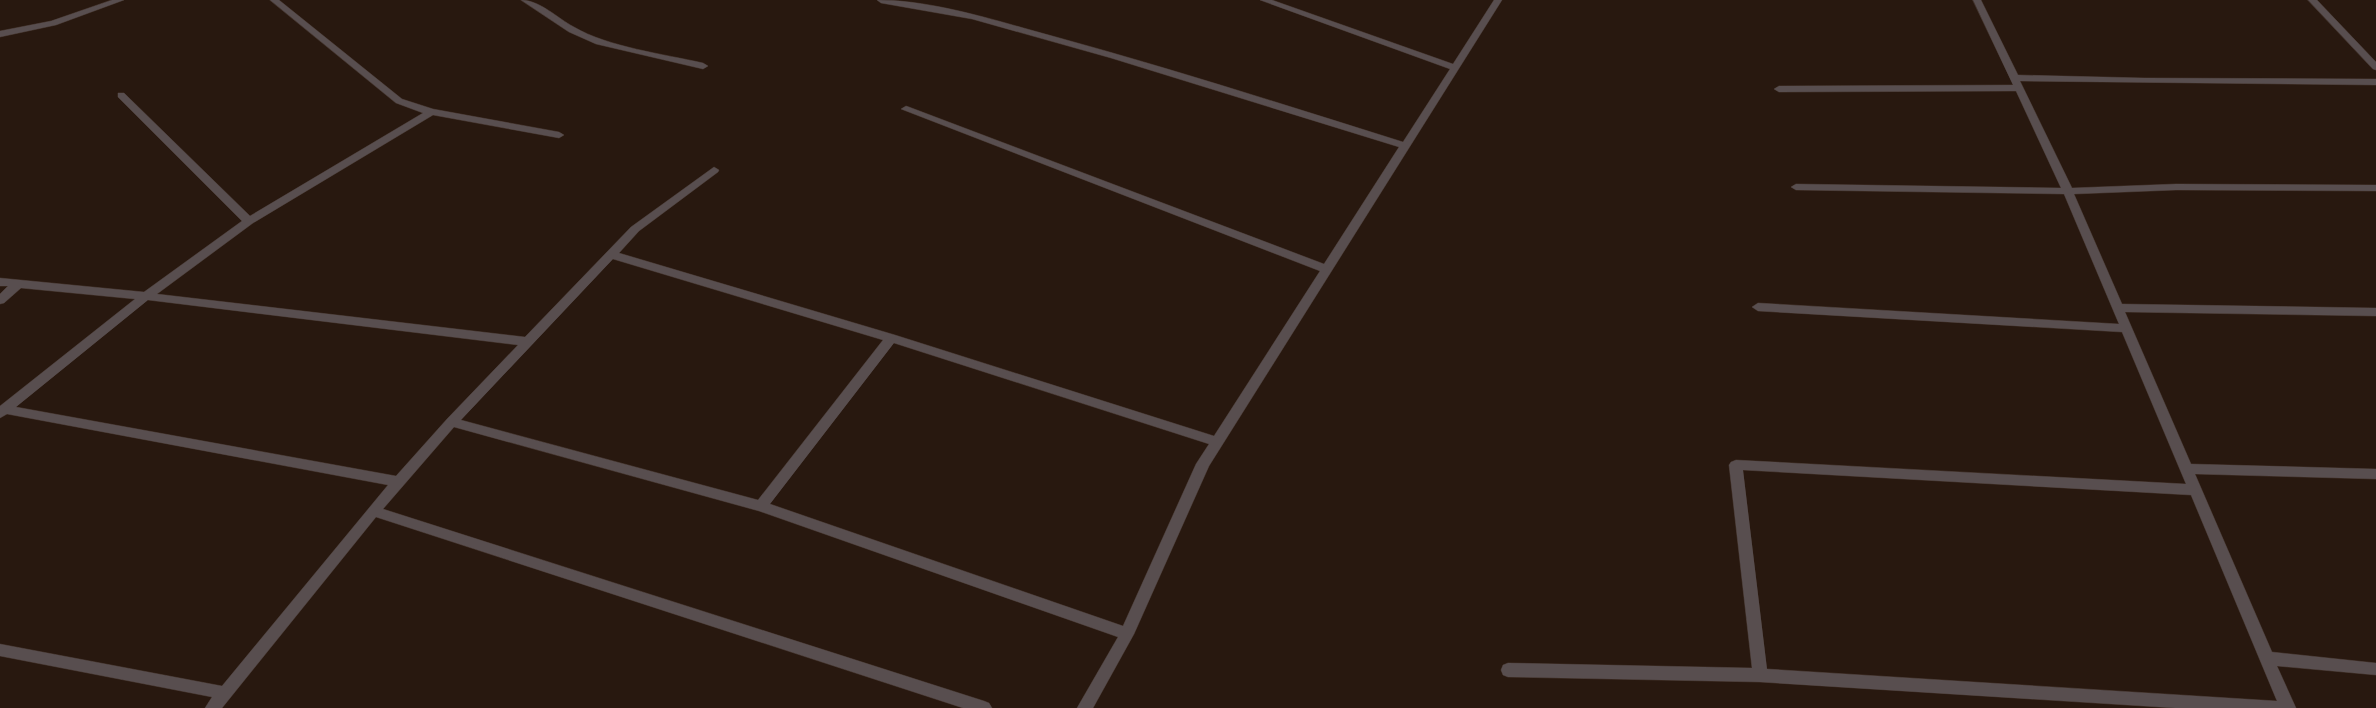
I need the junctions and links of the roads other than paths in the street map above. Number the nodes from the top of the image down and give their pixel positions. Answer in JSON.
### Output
{"nodes":[{"id":1,"x":120,"y":0,"type":"edge"},
{"id":2,"x":274,"y":0,"type":"edge"},
{"id":3,"x":525,"y":0,"type":"edge"},
{"id":4,"x":881,"y":0,"type":"edge"},
{"id":5,"x":1264,"y":0,"type":"edge"},
{"id":6,"x":1498,"y":0,"type":"edge"},
{"id":7,"x":1977,"y":0,"type":"edge"},
{"id":8,"x":2312,"y":0,"type":"edge"},
{"id":9,"x":0,"y":34,"type":"edge"},
{"id":10,"x":703,"y":66,"type":"dead end"},
{"id":11,"x":2376,"y":67,"type":"edge"},
{"id":12,"x":1456,"y":68,"type":"junction"},
{"id":13,"x":2376,"y":82,"type":"edge"},
{"id":14,"x":2015,"y":83,"type":"junction"},
{"id":15,"x":1779,"y":89,"type":"dead end"},
{"id":16,"x":121,"y":96,"type":"dead end"},
{"id":17,"x":906,"y":109,"type":"dead end"},
{"id":18,"x":430,"y":112,"type":"junction"},
{"id":19,"x":559,"y":135,"type":"dead end"},
{"id":20,"x":1407,"y":146,"type":"junction"},
{"id":21,"x":714,"y":170,"type":"dead end"},
{"id":22,"x":1796,"y":187,"type":"dead end"},
{"id":23,"x":2376,"y":188,"type":"edge"},
{"id":24,"x":2068,"y":191,"type":"junction"},
{"id":25,"x":249,"y":222,"type":"junction"},
{"id":26,"x":610,"y":254,"type":"junction"},
{"id":27,"x":1328,"y":270,"type":"junction"},
{"id":28,"x":0,"y":282,"type":"edge"},
{"id":29,"x":19,"y":283,"type":"junction"},
{"id":30,"x":146,"y":296,"type":"junction"},
{"id":31,"x":0,"y":300,"type":"edge"},
{"id":32,"x":1758,"y":307,"type":"dead end"},
{"id":33,"x":2117,"y":308,"type":"junction"},
{"id":34,"x":2376,"y":312,"type":"edge"},
{"id":35,"x":2126,"y":328,"type":"junction"},
{"id":36,"x":890,"y":338,"type":"junction"},
{"id":37,"x":529,"y":342,"type":"junction"},
{"id":38,"x":2,"y":411,"type":"edge"},
{"id":39,"x":451,"y":422,"type":"junction"},
{"id":40,"x":1217,"y":442,"type":"junction"},
{"id":41,"x":2185,"y":469,"type":"junction"},
{"id":42,"x":2376,"y":474,"type":"edge"},
{"id":43,"x":400,"y":482,"type":"junction"},
{"id":44,"x":2194,"y":490,"type":"junction"},
{"id":45,"x":761,"y":506,"type":"junction"},
{"id":46,"x":373,"y":511,"type":"junction"},
{"id":47,"x":1127,"y":634,"type":"junction"},
{"id":48,"x":0,"y":650,"type":"edge"},
{"id":49,"x":2266,"y":658,"type":"junction"},
{"id":50,"x":2376,"y":669,"type":"edge"},
{"id":51,"x":1508,"y":670,"type":"dead end"},
{"id":52,"x":1760,"y":674,"type":"junction"},
{"id":53,"x":225,"y":693,"type":"junction"},
{"id":54,"x":212,"y":708,"type":"edge"},
{"id":55,"x":984,"y":708,"type":"edge"},
{"id":56,"x":1085,"y":708,"type":"edge"},
{"id":57,"x":2282,"y":708,"type":"edge"},
{"id":58,"x":2288,"y":708,"type":"edge"}],
"edges":[{"from":1,"to":9,"type":"street"},
{"from":2,"to":18,"type":"street"},
{"from":3,"to":10,"type":"street"},
{"from":4,"to":20,"type":"street"},
{"from":5,"to":12,"type":"street"},
{"from":6,"to":12,"type":"street"},
{"from":7,"to":14,"type":"street"},
{"from":8,"to":11,"type":"street"},
{"from":12,"to":20,"type":"street"},
{"from":13,"to":14,"type":"street"},
{"from":14,"to":15,"type":"street"},
{"from":14,"to":24,"type":"street"},
{"from":16,"to":25,"type":"street"},
{"from":17,"to":27,"type":"street"},
{"from":18,"to":19,"type":"street"},
{"from":18,"to":25,"type":"street"},
{"from":20,"to":27,"type":"street"},
{"from":21,"to":26,"type":"street"},
{"from":22,"to":24,"type":"street"},
{"from":23,"to":24,"type":"street"},
{"from":24,"to":33,"type":"street"},
{"from":25,"to":30,"type":"street"},
{"from":26,"to":36,"type":"street"},
{"from":26,"to":37,"type":"street"},
{"from":27,"to":40,"type":"street"},
{"from":28,"to":29,"type":"street"},
{"from":29,"to":30,"type":"street"},
{"from":29,"to":31,"type":"street"},
{"from":30,"to":37,"type":"street"},
{"from":30,"to":38,"type":"street"},
{"from":32,"to":35,"type":"street"},
{"from":33,"to":34,"type":"street"},
{"from":33,"to":35,"type":"street"},
{"from":35,"to":41,"type":"street"},
{"from":36,"to":40,"type":"street"},
{"from":36,"to":45,"type":"street"},
{"from":37,"to":39,"type":"street"},
{"from":38,"to":43,"type":"street"},
{"from":39,"to":43,"type":"street"},
{"from":39,"to":45,"type":"street"},
{"from":40,"to":47,"type":"street"},
{"from":41,"to":42,"type":"street"},
{"from":41,"to":44,"type":"street"},
{"from":43,"to":46,"type":"street"},
{"from":44,"to":49,"type":"street"},
{"from":44,"to":52,"type":"street"},
{"from":45,"to":47,"type":"street"},
{"from":46,"to":53,"type":"street"},
{"from":46,"to":55,"type":"street"},
{"from":47,"to":56,"type":"street"},
{"from":48,"to":53,"type":"street"},
{"from":49,"to":50,"type":"street"},
{"from":49,"to":58,"type":"street"},
{"from":51,"to":52,"type":"street"},
{"from":52,"to":57,"type":"street"},
{"from":53,"to":54,"type":"street"}]}
